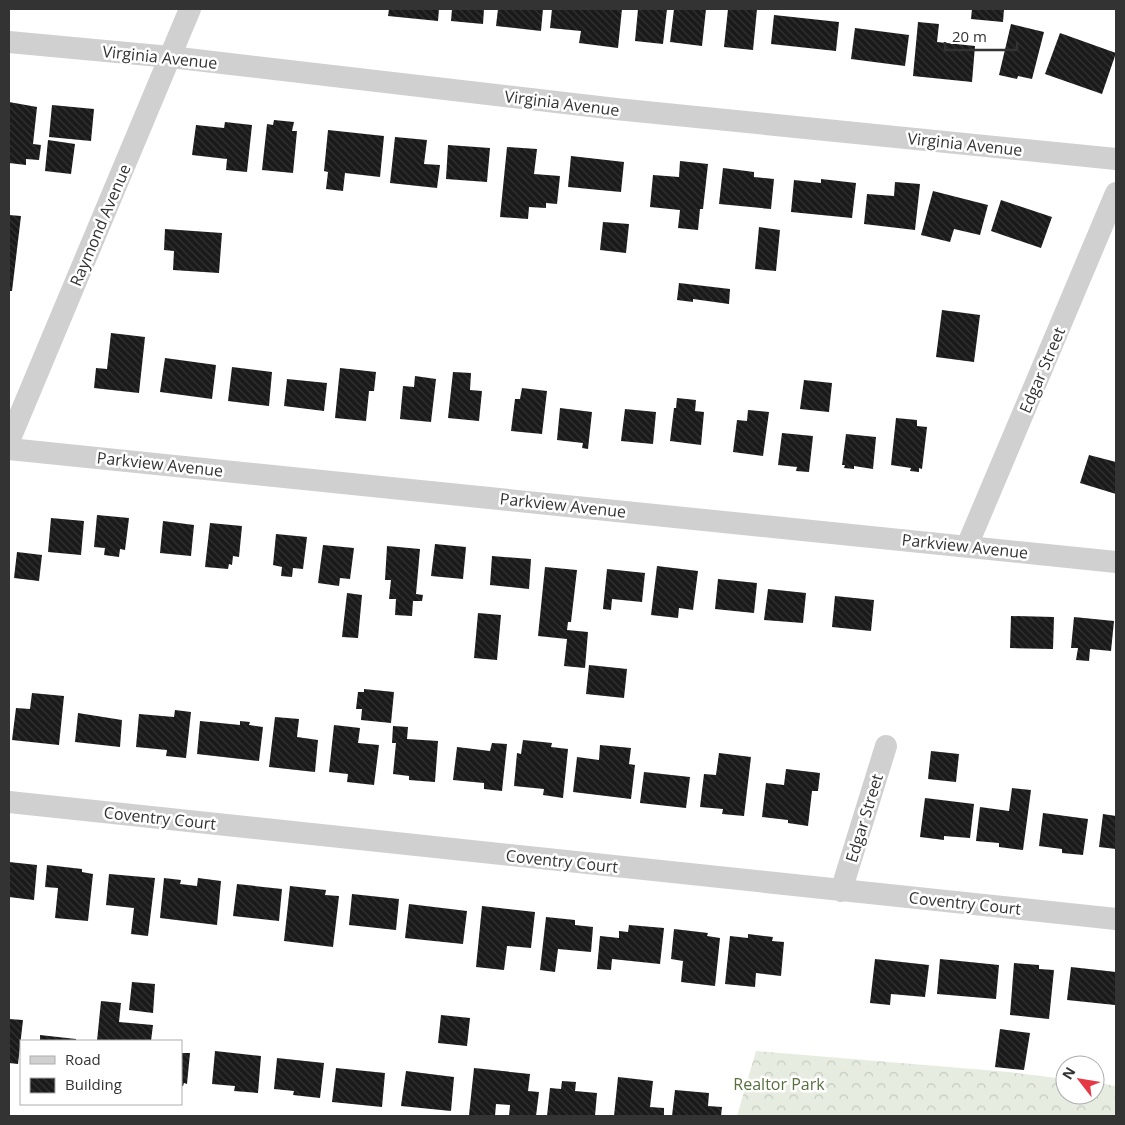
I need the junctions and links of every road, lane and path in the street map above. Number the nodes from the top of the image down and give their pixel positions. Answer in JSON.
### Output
{"nodes":[{"id":1,"x":190,"y":9,"type":"edge"},
{"id":2,"x":9,"y":42,"type":"edge"},
{"id":3,"x":170,"y":57,"type":"junction"},
{"id":4,"x":1116,"y":159,"type":"edge"},
{"id":5,"x":1116,"y":192,"type":"edge"},
{"id":6,"x":9,"y":441,"type":"edge"},
{"id":7,"x":9,"y":449,"type":"edge"},
{"id":8,"x":967,"y":546,"type":"junction"},
{"id":9,"x":1116,"y":562,"type":"edge"},
{"id":10,"x":886,"y":746,"type":"dead end"},
{"id":11,"x":9,"y":802,"type":"edge"},
{"id":12,"x":841,"y":891,"type":"junction"},
{"id":13,"x":1116,"y":919,"type":"edge"}],
"edges":[{"from":1,"to":3,"type":"street","name":"Raymond Avenue"},
{"from":2,"to":3,"type":"street","name":"Virginia Avenue"},
{"from":3,"to":4,"type":"street","name":"Virginia Avenue"},
{"from":3,"to":6,"type":"street","name":"Raymond Avenue"},
{"from":5,"to":8,"type":"street","name":"Edgar Street"},
{"from":7,"to":8,"type":"street","name":"Parkview Avenue"},
{"from":8,"to":9,"type":"street","name":"Parkview Avenue"},
{"from":10,"to":12,"type":"street","name":"Edgar Street"},
{"from":11,"to":12,"type":"street","name":"Coventry Court"},
{"from":12,"to":13,"type":"street","name":"Coventry Court"}]}
